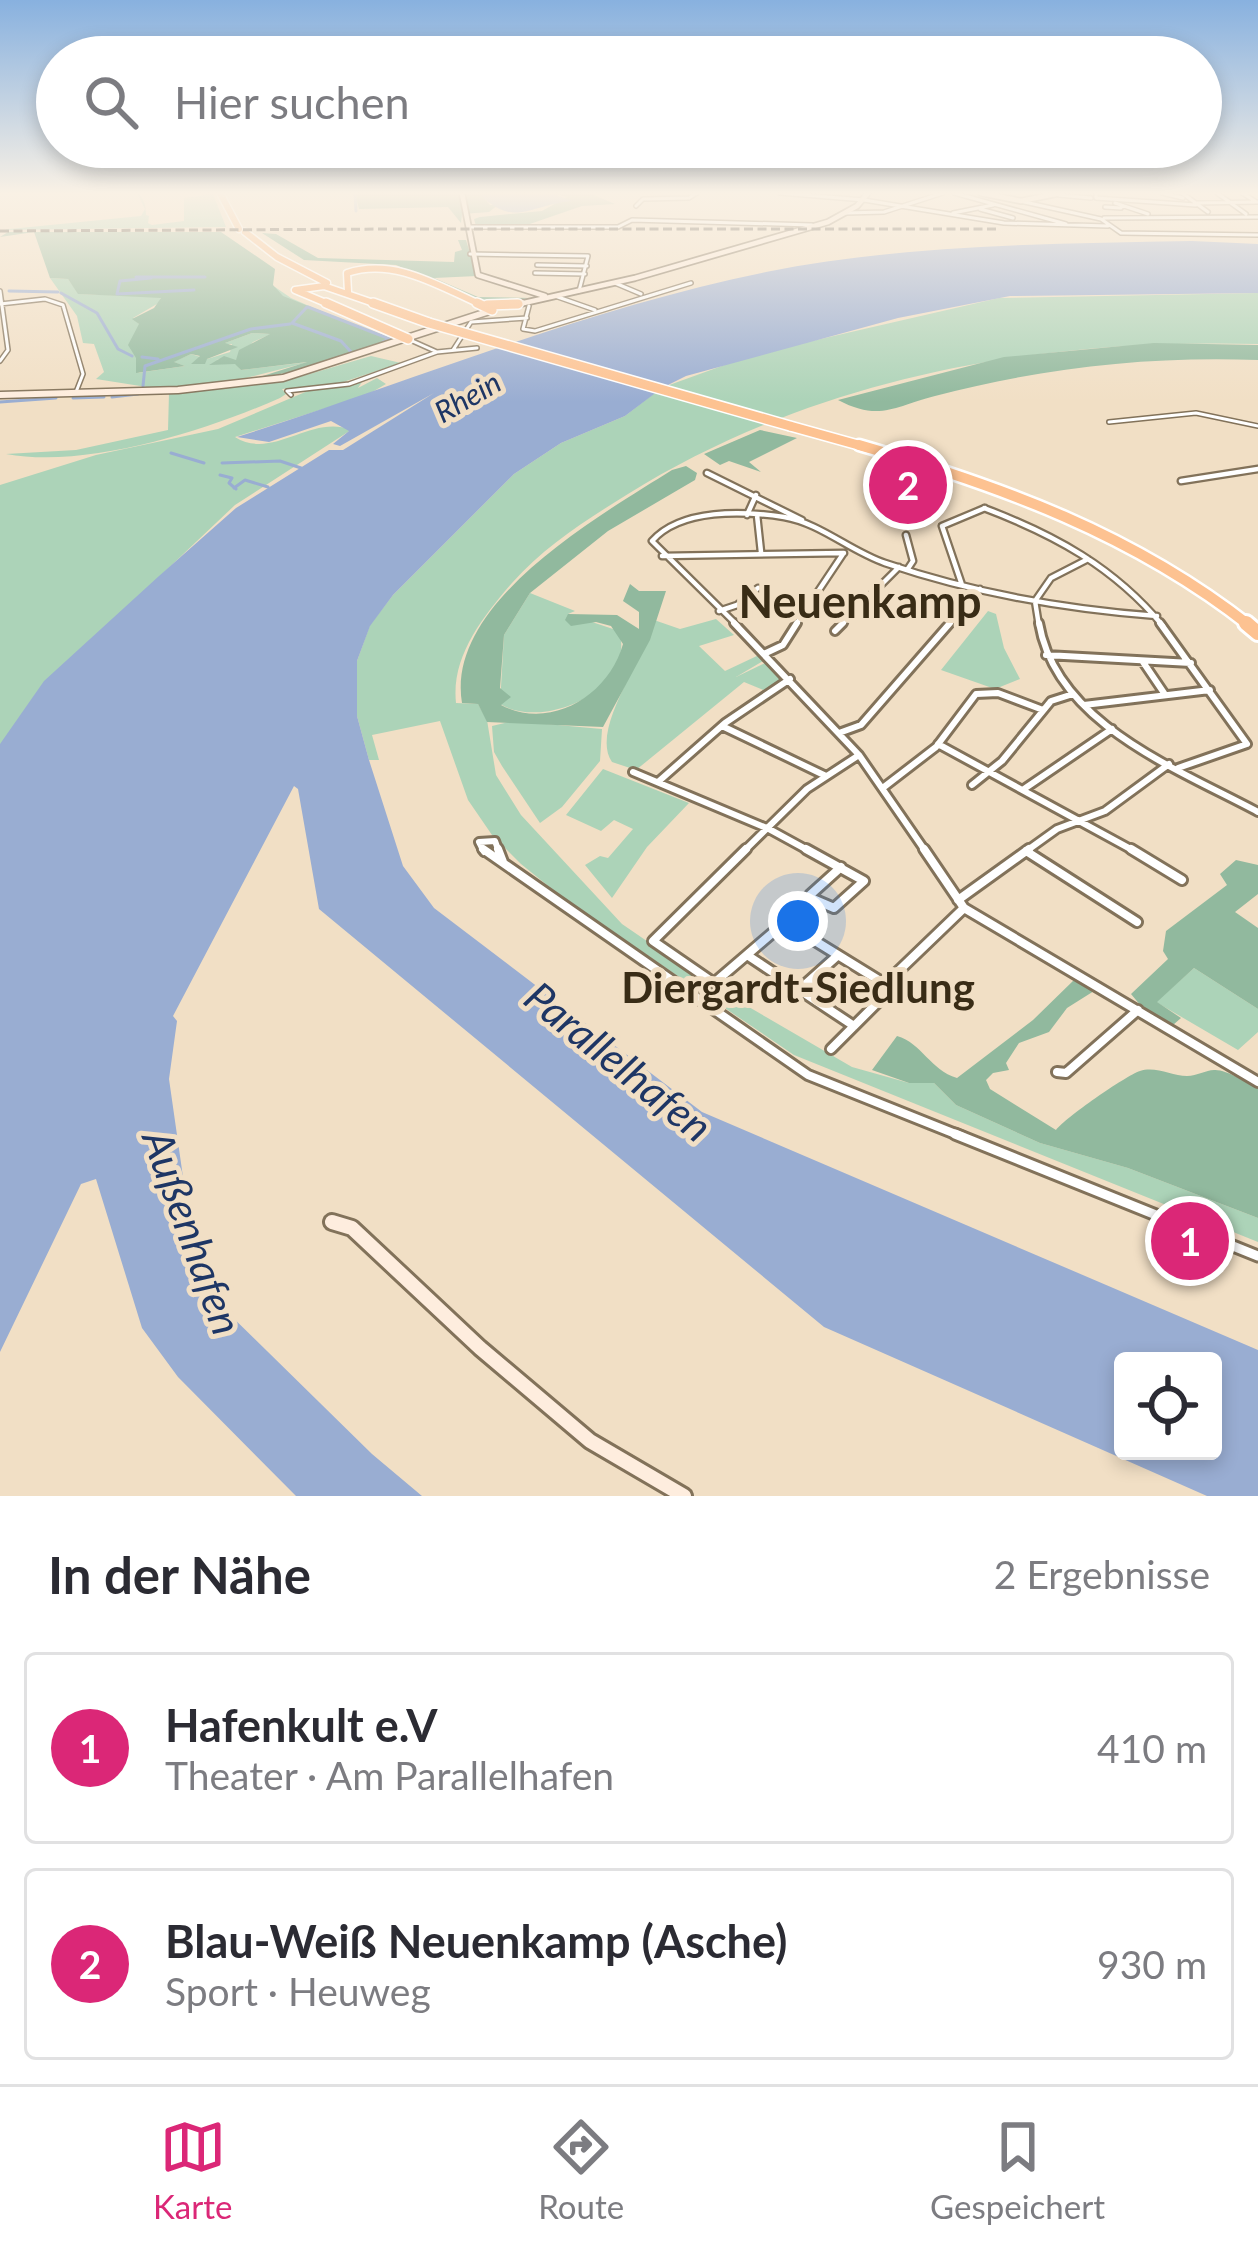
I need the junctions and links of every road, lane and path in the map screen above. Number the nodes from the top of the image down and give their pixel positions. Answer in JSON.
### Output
{"nodes":[{"id":1,"x":279,"y":263,"type":"edge"},
{"id":2,"x":281,"y":263,"type":"edge"},
{"id":3,"x":287,"y":263,"type":"edge"},
{"id":4,"x":475,"y":263,"type":"edge"},
{"id":5,"x":587,"y":263,"type":"edge"},
{"id":6,"x":688,"y":263,"type":"edge"},
{"id":7,"x":537,"y":265,"type":"joint"},
{"id":8,"x":586,"y":266,"type":"junction"},
{"id":9,"x":536,"y":273,"type":"junction"},
{"id":10,"x":585,"y":274,"type":"junction"},
{"id":11,"x":691,"y":283,"type":"dead end"},
{"id":12,"x":615,"y":284,"type":"junction"},
{"id":13,"x":533,"y":290,"type":"junction"},
{"id":14,"x":0,"y":291,"type":"edge"},
{"id":15,"x":579,"y":291,"type":"junction"},
{"id":16,"x":348,"y":292,"type":"junction"},
{"id":17,"x":565,"y":294,"type":"junction"},
{"id":18,"x":644,"y":296,"type":"junction"},
{"id":19,"x":551,"y":297,"type":"junction"},
{"id":20,"x":1,"y":303,"type":"edge"},
{"id":21,"x":518,"y":304,"type":"joint"},
{"id":22,"x":375,"y":305,"type":"junction"},
{"id":23,"x":529,"y":306,"type":"dead end"},
{"id":24,"x":486,"y":309,"type":"junction"},
{"id":25,"x":595,"y":310,"type":"junction"},
{"id":26,"x":527,"y":318,"type":"junction"},
{"id":27,"x":433,"y":324,"type":"junction"},
{"id":28,"x":394,"y":333,"type":"junction"},
{"id":29,"x":406,"y":339,"type":"junction"},
{"id":30,"x":477,"y":348,"type":"dead end"},
{"id":31,"x":453,"y":350,"type":"junction"},
{"id":32,"x":436,"y":352,"type":"junction"},
{"id":33,"x":0,"y":361,"type":"edge"},
{"id":34,"x":73,"y":392,"type":"junction"},
{"id":35,"x":0,"y":395,"type":"edge"},
{"id":36,"x":291,"y":395,"type":"dead end"},
{"id":37,"x":1109,"y":422,"type":"dead end"},
{"id":38,"x":1258,"y":426,"type":"edge"},
{"id":39,"x":1258,"y":469,"type":"edge"},
{"id":40,"x":707,"y":473,"type":"dead end"},
{"id":41,"x":1181,"y":482,"type":"dead end"},
{"id":42,"x":756,"y":495,"type":"junction"},
{"id":43,"x":747,"y":515,"type":"junction"},
{"id":44,"x":757,"y":515,"type":"junction"},
{"id":45,"x":789,"y":515,"type":"junction"},
{"id":46,"x":906,"y":535,"type":"dead end"},
{"id":47,"x":847,"y":551,"type":"junction"},
{"id":48,"x":761,"y":552,"type":"junction"},
{"id":49,"x":662,"y":556,"type":"junction"},
{"id":50,"x":1088,"y":560,"type":"junction"},
{"id":51,"x":903,"y":568,"type":"junction"},
{"id":52,"x":962,"y":585,"type":"junction"},
{"id":53,"x":758,"y":588,"type":"dead end"},
{"id":54,"x":980,"y":589,"type":"junction"},
{"id":55,"x":1035,"y":601,"type":"junction"},
{"id":56,"x":718,"y":611,"type":"junction"},
{"id":57,"x":1157,"y":616,"type":"junction"},
{"id":58,"x":1258,"y":630,"type":"edge"},
{"id":59,"x":836,"y":631,"type":"dead end"},
{"id":60,"x":766,"y":653,"type":"junction"},
{"id":61,"x":1046,"y":655,"type":"junction"},
{"id":62,"x":1143,"y":662,"type":"junction"},
{"id":63,"x":1191,"y":663,"type":"junction"},
{"id":64,"x":790,"y":679,"type":"junction"},
{"id":65,"x":1210,"y":689,"type":"junction"},
{"id":66,"x":1164,"y":693,"type":"junction"},
{"id":67,"x":1073,"y":694,"type":"junction"},
{"id":68,"x":1084,"y":705,"type":"junction"},
{"id":69,"x":1043,"y":710,"type":"junction"},
{"id":70,"x":722,"y":726,"type":"junction"},
{"id":71,"x":1112,"y":729,"type":"junction"},
{"id":72,"x":839,"y":733,"type":"junction"},
{"id":73,"x":938,"y":744,"type":"junction"},
{"id":74,"x":859,"y":755,"type":"junction"},
{"id":75,"x":1174,"y":766,"type":"junction"},
{"id":76,"x":990,"y":771,"type":"junction"},
{"id":77,"x":633,"y":772,"type":"dead end"},
{"id":78,"x":826,"y":776,"type":"junction"},
{"id":79,"x":658,"y":782,"type":"junction"},
{"id":80,"x":972,"y":785,"type":"dead end"},
{"id":81,"x":884,"y":787,"type":"junction"},
{"id":82,"x":1024,"y":789,"type":"junction"},
{"id":83,"x":1258,"y":812,"type":"edge"},
{"id":84,"x":1081,"y":820,"type":"junction"},
{"id":85,"x":769,"y":829,"type":"junction"},
{"id":86,"x":1026,"y":851,"type":"junction"},
{"id":87,"x":503,"y":862,"type":"dead end"},
{"id":88,"x":841,"y":867,"type":"junction"},
{"id":89,"x":1182,"y":880,"type":"dead end"},
{"id":90,"x":812,"y":899,"type":"junction"},
{"id":91,"x":961,"y":904,"type":"junction"},
{"id":92,"x":786,"y":922,"type":"junction"},
{"id":93,"x":1137,"y":922,"type":"dead end"},
{"id":94,"x":746,"y":955,"type":"junction"},
{"id":95,"x":838,"y":955,"type":"junction"},
{"id":96,"x":885,"y":984,"type":"junction"},
{"id":97,"x":799,"y":990,"type":"junction"},
{"id":98,"x":1138,"y":1010,"type":"junction"},
{"id":99,"x":854,"y":1026,"type":"junction"},
{"id":100,"x":831,"y":1048,"type":"dead end"},
{"id":101,"x":1057,"y":1072,"type":"dead end"},
{"id":102,"x":1258,"y":1082,"type":"edge"},
{"id":103,"x":332,"y":1222,"type":"dead end"},
{"id":104,"x":1258,"y":1256,"type":"edge"},
{"id":105,"x":684,"y":1496,"type":"edge"}],
"edges":[{"from":1,"to":29,"type":"highway"},
{"from":2,"to":22,"type":"highway"},
{"from":3,"to":16,"type":"highway"},
{"from":4,"to":13,"type":"main road"},
{"from":5,"to":8,"type":"street"},
{"from":6,"to":12,"type":"main road"},
{"from":7,"to":8,"type":"street"},
{"from":7,"to":9,"type":"street"},
{"from":8,"to":10,"type":"street"},
{"from":9,"to":10,"type":"street"},
{"from":9,"to":13,"type":"street"},
{"from":10,"to":15,"type":"street"},
{"from":11,"to":18,"type":"street"},
{"from":12,"to":15,"type":"main road"},
{"from":12,"to":18,"type":"street"},
{"from":13,"to":17,"type":"main road"},
{"from":13,"to":19,"type":"main road"},
{"from":14,"to":20,"type":"street"},
{"from":15,"to":17,"type":"main road"},
{"from":16,"to":24,"type":"highway"},
{"from":16,"to":27,"type":"highway"},
{"from":17,"to":19,"type":"main road"},
{"from":18,"to":25,"type":"street"},
{"from":19,"to":21,"type":"main road"},
{"from":19,"to":25,"type":"street"},
{"from":20,"to":33,"type":"street"},
{"from":20,"to":34,"type":"street"},
{"from":21,"to":24,"type":"highway"},
{"from":22,"to":27,"type":"highway"},
{"from":22,"to":28,"type":"highway"},
{"from":23,"to":26,"type":"street"},
{"from":24,"to":27,"type":"main road"},
{"from":25,"to":26,"type":"street"},
{"from":26,"to":31,"type":"street"},
{"from":27,"to":28,"type":"highway"},
{"from":27,"to":29,"type":"main road"},
{"from":27,"to":58,"type":"highway","bridge":true},
{"from":28,"to":29,"type":"highway"},
{"from":29,"to":32,"type":"street"},
{"from":29,"to":34,"type":"main road"},
{"from":30,"to":31,"type":"street"},
{"from":31,"to":32,"type":"street"},
{"from":32,"to":36,"type":"street"},
{"from":34,"to":35,"type":"main road"},
{"from":37,"to":38,"type":"street"},
{"from":39,"to":41,"type":"street"},
{"from":40,"to":42,"type":"street"},
{"from":42,"to":43,"type":"street"},
{"from":42,"to":45,"type":"street"},
{"from":43,"to":44,"type":"street"},
{"from":43,"to":49,"type":"street"},
{"from":44,"to":45,"type":"street"},
{"from":44,"to":48,"type":"street"},
{"from":45,"to":47,"type":"street"},
{"from":46,"to":51,"type":"street"},
{"from":47,"to":48,"type":"street"},
{"from":47,"to":51,"type":"street"},
{"from":47,"to":60,"type":"street"},
{"from":48,"to":49,"type":"street"},
{"from":49,"to":56,"type":"street"},
{"from":50,"to":52,"type":"street"},
{"from":50,"to":55,"type":"street"},
{"from":50,"to":57,"type":"street"},
{"from":51,"to":52,"type":"street"},
{"from":51,"to":59,"type":"street"},
{"from":52,"to":54,"type":"street"},
{"from":53,"to":56,"type":"street"},
{"from":54,"to":55,"type":"street"},
{"from":54,"to":72,"type":"street"},
{"from":55,"to":57,"type":"street"},
{"from":55,"to":61,"type":"street"},
{"from":56,"to":60,"type":"street"},
{"from":57,"to":63,"type":"street"},
{"from":60,"to":64,"type":"street"},
{"from":61,"to":62,"type":"street"},
{"from":61,"to":67,"type":"street"},
{"from":62,"to":63,"type":"street"},
{"from":62,"to":66,"type":"street"},
{"from":63,"to":65,"type":"street"},
{"from":64,"to":70,"type":"street"},
{"from":64,"to":72,"type":"street"},
{"from":65,"to":66,"type":"street"},
{"from":65,"to":75,"type":"street"},
{"from":66,"to":68,"type":"street"},
{"from":67,"to":68,"type":"street"},
{"from":67,"to":69,"type":"street"},
{"from":68,"to":71,"type":"street"},
{"from":69,"to":73,"type":"street"},
{"from":69,"to":76,"type":"street"},
{"from":70,"to":78,"type":"street"},
{"from":70,"to":79,"type":"street"},
{"from":71,"to":75,"type":"street"},
{"from":71,"to":82,"type":"street"},
{"from":72,"to":74,"type":"street"},
{"from":73,"to":76,"type":"street"},
{"from":73,"to":81,"type":"street"},
{"from":74,"to":78,"type":"street"},
{"from":74,"to":81,"type":"street"},
{"from":75,"to":83,"type":"street"},
{"from":75,"to":84,"type":"street"},
{"from":76,"to":80,"type":"street"},
{"from":76,"to":82,"type":"street"},
{"from":77,"to":79,"type":"street"},
{"from":78,"to":85,"type":"street"},
{"from":79,"to":85,"type":"street"},
{"from":81,"to":91,"type":"street"},
{"from":82,"to":84,"type":"street"},
{"from":84,"to":86,"type":"street"},
{"from":84,"to":89,"type":"street"},
{"from":85,"to":88,"type":"street"},
{"from":85,"to":94,"type":"street"},
{"from":86,"to":91,"type":"street"},
{"from":86,"to":93,"type":"street"},
{"from":87,"to":104,"type":"street"},
{"from":88,"to":90,"type":"street"},
{"from":88,"to":90,"type":"street"},
{"from":90,"to":92,"type":"street"},
{"from":91,"to":96,"type":"street"},
{"from":91,"to":98,"type":"street"},
{"from":92,"to":94,"type":"street"},
{"from":92,"to":95,"type":"street"},
{"from":94,"to":97,"type":"street"},
{"from":95,"to":96,"type":"street"},
{"from":95,"to":97,"type":"street"},
{"from":96,"to":99,"type":"street"},
{"from":97,"to":99,"type":"street"},
{"from":98,"to":101,"type":"street"},
{"from":98,"to":102,"type":"street"},
{"from":99,"to":100,"type":"street"},
{"from":103,"to":105,"type":"main road"}]}
